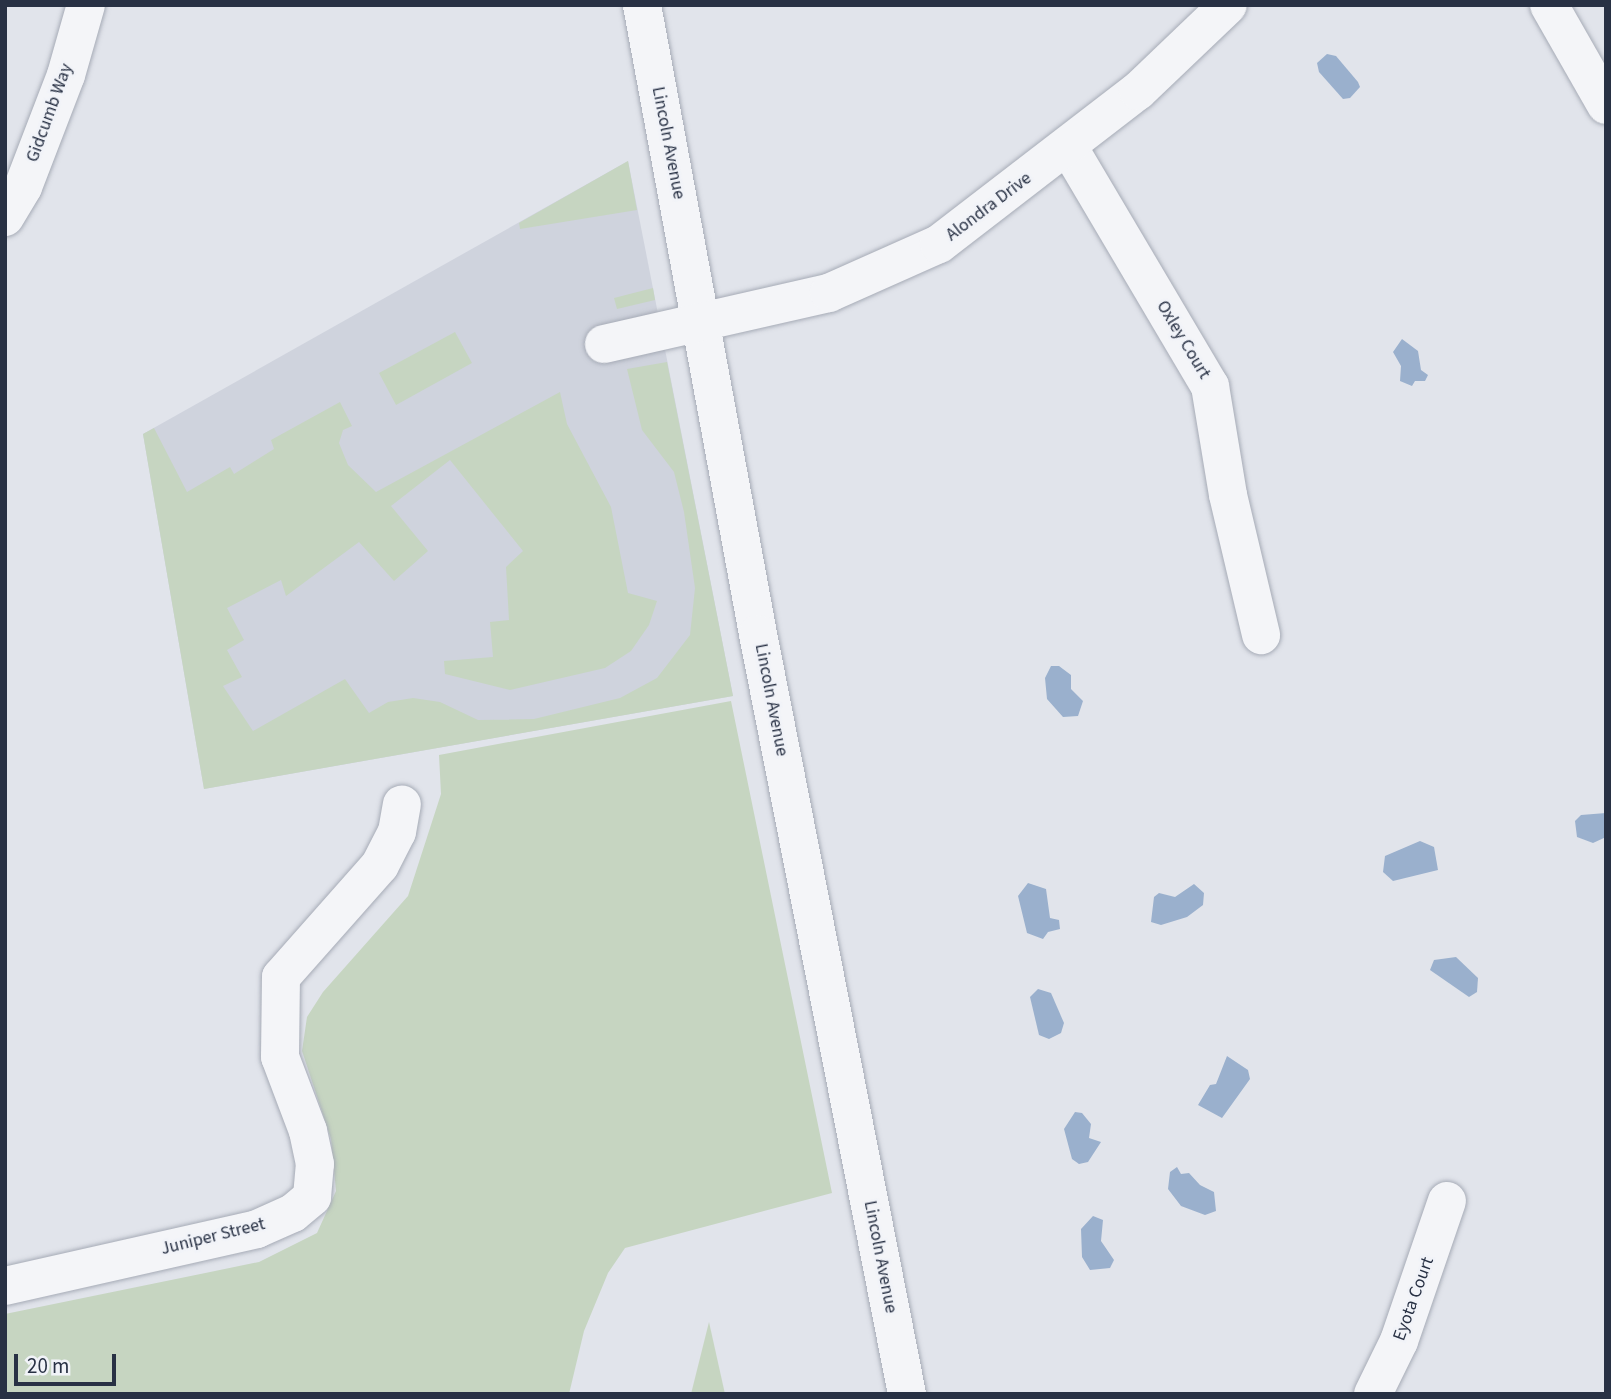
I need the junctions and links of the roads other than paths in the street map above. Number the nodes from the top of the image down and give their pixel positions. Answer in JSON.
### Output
{"nodes":[{"id":1,"x":86,"y":5,"type":"edge"},
{"id":2,"x":642,"y":5,"type":"edge"},
{"id":3,"x":1228,"y":5,"type":"edge"},
{"id":4,"x":1549,"y":5,"type":"edge"},
{"id":5,"x":1606,"y":105,"type":"edge"},
{"id":6,"x":1069,"y":148,"type":"junction"},
{"id":7,"x":5,"y":217,"type":"edge"},
{"id":8,"x":701,"y":318,"type":"junction"},
{"id":9,"x":604,"y":344,"type":"dead end"},
{"id":10,"x":1261,"y":635,"type":"dead end"},
{"id":11,"x":402,"y":804,"type":"dead end"},
{"id":12,"x":1447,"y":1201,"type":"dead end"},
{"id":13,"x":5,"y":1286,"type":"edge"},
{"id":14,"x":907,"y":1394,"type":"edge"},
{"id":15,"x":1373,"y":1394,"type":"edge"}],
"edges":[{"from":1,"to":7,"type":"street","name":"Gidcumb Way"},
{"from":2,"to":8,"type":"street","name":"Lincoln Avenue"},
{"from":3,"to":6,"type":"street","name":"Alondra Drive"},
{"from":4,"to":5,"type":"street"},
{"from":6,"to":8,"type":"street","name":"Alondra Drive"},
{"from":6,"to":10,"type":"street","name":"Oxley Court"},
{"from":8,"to":9,"type":"street","name":"Alondra Drive"},
{"from":8,"to":14,"type":"street","name":"Lincoln Avenue"},
{"from":11,"to":13,"type":"street","name":"Juniper Street"},
{"from":12,"to":15,"type":"street","name":"Eyota Court"}]}
